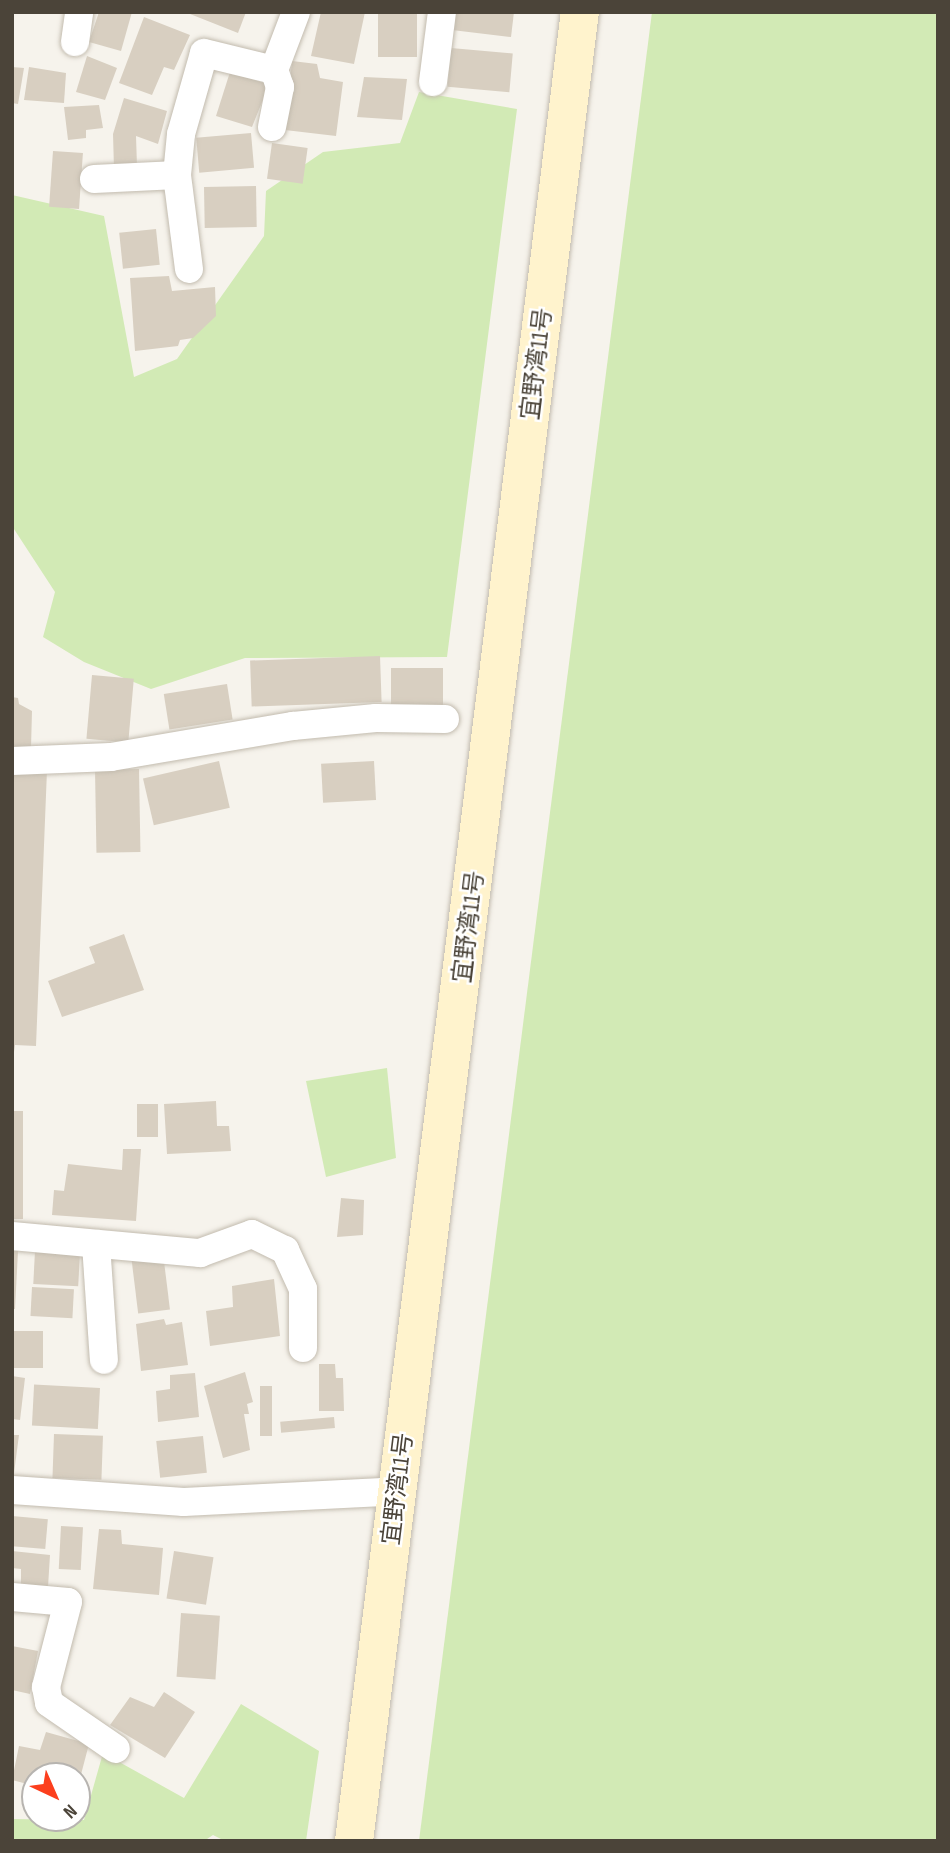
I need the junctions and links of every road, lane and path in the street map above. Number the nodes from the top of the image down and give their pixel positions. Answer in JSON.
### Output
{"nodes":[{"id":1,"x":79,"y":12,"type":"edge"},
{"id":2,"x":296,"y":12,"type":"edge"},
{"id":3,"x":443,"y":12,"type":"edge"},
{"id":4,"x":580,"y":12,"type":"edge"},
{"id":5,"x":75,"y":42,"type":"dead end"},
{"id":6,"x":274,"y":70,"type":"junction"},
{"id":7,"x":433,"y":82,"type":"dead end"},
{"id":8,"x":272,"y":127,"type":"dead end"},
{"id":9,"x":177,"y":175,"type":"junction"},
{"id":10,"x":94,"y":179,"type":"dead end"},
{"id":11,"x":189,"y":269,"type":"dead end"},
{"id":12,"x":445,"y":719,"type":"dead end"},
{"id":13,"x":12,"y":761,"type":"edge"},
{"id":14,"x":12,"y":1236,"type":"edge"},
{"id":15,"x":96,"y":1244,"type":"junction"},
{"id":16,"x":303,"y":1348,"type":"dead end"},
{"id":17,"x":104,"y":1360,"type":"dead end"},
{"id":18,"x":12,"y":1490,"type":"edge"},
{"id":19,"x":398,"y":1491,"type":"junction"},
{"id":20,"x":12,"y":1597,"type":"edge"},
{"id":21,"x":116,"y":1749,"type":"dead end"},
{"id":22,"x":355,"y":1841,"type":"edge"}],
"edges":[{"from":1,"to":5,"type":"street"},
{"from":2,"to":6,"type":"street"},
{"from":3,"to":7,"type":"street"},
{"from":4,"to":19,"type":"street","name":"宜野湾11号"},
{"from":6,"to":8,"type":"street"},
{"from":6,"to":9,"type":"street"},
{"from":9,"to":10,"type":"street"},
{"from":9,"to":11,"type":"street"},
{"from":12,"to":13,"type":"street"},
{"from":14,"to":15,"type":"street"},
{"from":15,"to":16,"type":"street"},
{"from":15,"to":17,"type":"street"},
{"from":18,"to":19,"type":"street"},
{"from":19,"to":22,"type":"street","name":"宜野湾11号"},
{"from":20,"to":21,"type":"street"}]}
